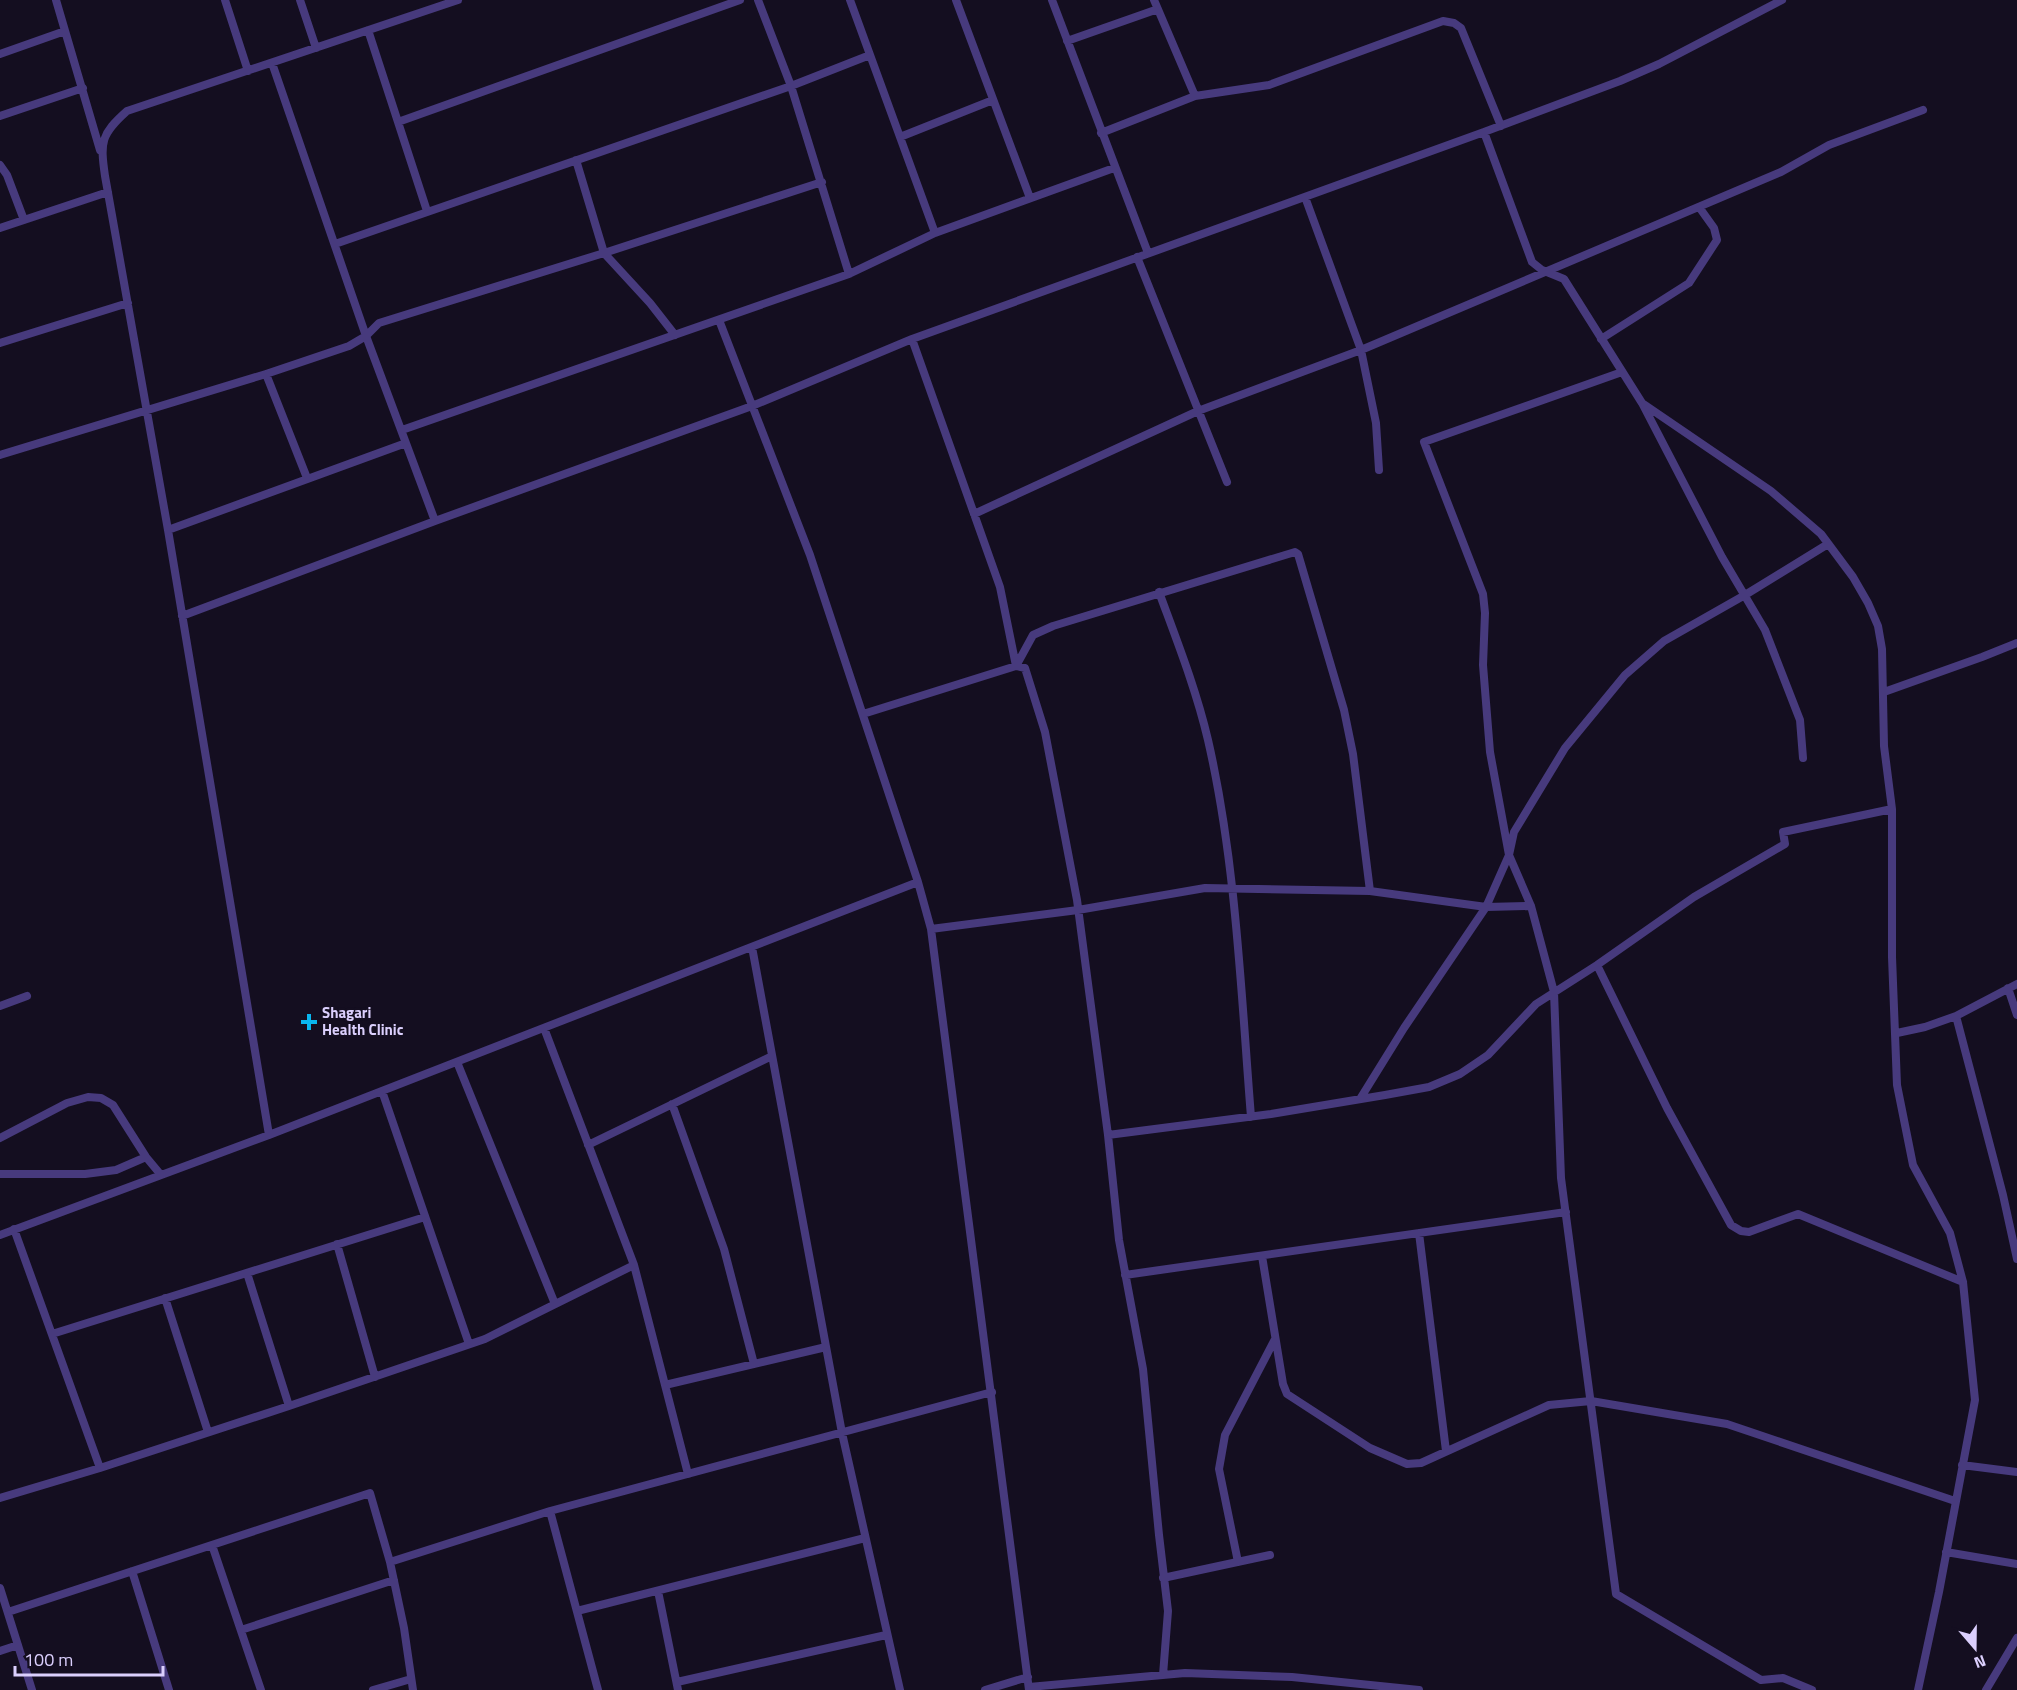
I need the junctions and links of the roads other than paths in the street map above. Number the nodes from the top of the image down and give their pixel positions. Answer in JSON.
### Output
{"nodes":[{"id":1,"x":56,"y":0,"type":"edge"},
{"id":2,"x":225,"y":0,"type":"edge"},
{"id":3,"x":300,"y":0,"type":"edge"},
{"id":4,"x":458,"y":0,"type":"edge"},
{"id":5,"x":740,"y":0,"type":"edge"},
{"id":6,"x":758,"y":0,"type":"edge"},
{"id":7,"x":850,"y":0,"type":"edge"},
{"id":8,"x":956,"y":0,"type":"edge"},
{"id":9,"x":1052,"y":0,"type":"edge"},
{"id":10,"x":1154,"y":0,"type":"edge"},
{"id":11,"x":1782,"y":0,"type":"edge"},
{"id":12,"x":1158,"y":9,"type":"junction"},
{"id":13,"x":368,"y":30,"type":"junction"},
{"id":14,"x":65,"y":31,"type":"junction"},
{"id":15,"x":1067,"y":41,"type":"junction"},
{"id":16,"x":316,"y":48,"type":"junction"},
{"id":17,"x":0,"y":54,"type":"edge"},
{"id":18,"x":870,"y":55,"type":"junction"},
{"id":19,"x":272,"y":63,"type":"junction"},
{"id":20,"x":248,"y":71,"type":"junction"},
{"id":21,"x":791,"y":86,"type":"junction"},
{"id":22,"x":82,"y":88,"type":"junction"},
{"id":23,"x":1195,"y":96,"type":"junction"},
{"id":24,"x":993,"y":100,"type":"junction"},
{"id":25,"x":1923,"y":110,"type":"dead end"},
{"id":26,"x":0,"y":116,"type":"edge"},
{"id":27,"x":398,"y":122,"type":"junction"},
{"id":28,"x":1501,"y":126,"type":"junction"},
{"id":29,"x":1484,"y":132,"type":"junction"},
{"id":30,"x":1101,"y":133,"type":"junction"},
{"id":31,"x":900,"y":137,"type":"junction"},
{"id":32,"x":102,"y":156,"type":"junction"},
{"id":33,"x":576,"y":160,"type":"junction"},
{"id":34,"x":0,"y":165,"type":"edge"},
{"id":35,"x":1114,"y":168,"type":"junction"},
{"id":36,"x":822,"y":183,"type":"junction"},
{"id":37,"x":108,"y":192,"type":"junction"},
{"id":38,"x":1305,"y":197,"type":"junction"},
{"id":39,"x":1030,"y":198,"type":"junction"},
{"id":40,"x":1699,"y":207,"type":"junction"},
{"id":41,"x":427,"y":211,"type":"junction"},
{"id":42,"x":24,"y":220,"type":"junction"},
{"id":43,"x":0,"y":228,"type":"edge"},
{"id":44,"x":935,"y":233,"type":"junction"},
{"id":45,"x":335,"y":244,"type":"junction"},
{"id":46,"x":604,"y":253,"type":"junction"},
{"id":47,"x":1148,"y":253,"type":"junction"},
{"id":48,"x":1137,"y":257,"type":"junction"},
{"id":49,"x":1546,"y":272,"type":"junction"},
{"id":50,"x":849,"y":273,"type":"junction"},
{"id":51,"x":128,"y":303,"type":"junction"},
{"id":52,"x":719,"y":320,"type":"junction"},
{"id":53,"x":675,"y":335,"type":"junction"},
{"id":54,"x":366,"y":336,"type":"junction"},
{"id":55,"x":912,"y":339,"type":"junction"},
{"id":56,"x":1601,"y":339,"type":"junction"},
{"id":57,"x":0,"y":343,"type":"edge"},
{"id":58,"x":1360,"y":350,"type":"junction"},
{"id":59,"x":1622,"y":372,"type":"junction"},
{"id":60,"x":266,"y":374,"type":"junction"},
{"id":61,"x":1642,"y":403,"type":"junction"},
{"id":62,"x":752,"y":406,"type":"junction"},
{"id":63,"x":147,"y":410,"type":"junction"},
{"id":64,"x":1198,"y":411,"type":"junction"},
{"id":65,"x":402,"y":430,"type":"junction"},
{"id":66,"x":406,"y":442,"type":"junction"},
{"id":67,"x":0,"y":455,"type":"edge"},
{"id":68,"x":1379,"y":470,"type":"dead end"},
{"id":69,"x":308,"y":478,"type":"junction"},
{"id":70,"x":1227,"y":482,"type":"dead end"},
{"id":71,"x":974,"y":514,"type":"junction"},
{"id":72,"x":435,"y":521,"type":"junction"},
{"id":73,"x":168,"y":530,"type":"junction"},
{"id":74,"x":1828,"y":544,"type":"junction"},
{"id":75,"x":1159,"y":592,"type":"junction"},
{"id":76,"x":1745,"y":595,"type":"junction"},
{"id":77,"x":183,"y":616,"type":"junction"},
{"id":78,"x":2017,"y":643,"type":"edge"},
{"id":79,"x":1016,"y":666,"type":"junction"},
{"id":80,"x":1884,"y":692,"type":"junction"},
{"id":81,"x":863,"y":714,"type":"junction"},
{"id":82,"x":1803,"y":758,"type":"dead end"},
{"id":83,"x":1892,"y":809,"type":"junction"},
{"id":84,"x":1509,"y":855,"type":"junction"},
{"id":85,"x":918,"y":882,"type":"junction"},
{"id":86,"x":1232,"y":888,"type":"junction"},
{"id":87,"x":1370,"y":891,"type":"junction"},
{"id":88,"x":1531,"y":906,"type":"junction"},
{"id":89,"x":1486,"y":907,"type":"junction"},
{"id":90,"x":1078,"y":910,"type":"junction"},
{"id":91,"x":931,"y":929,"type":"junction"},
{"id":92,"x":752,"y":947,"type":"junction"},
{"id":93,"x":1597,"y":964,"type":"junction"},
{"id":94,"x":2017,"y":984,"type":"edge"},
{"id":95,"x":2008,"y":988,"type":"junction"},
{"id":96,"x":1554,"y":992,"type":"junction"},
{"id":97,"x":27,"y":996,"type":"dead end"},
{"id":98,"x":0,"y":1006,"type":"edge"},
{"id":99,"x":2017,"y":1015,"type":"edge"},
{"id":100,"x":1956,"y":1016,"type":"junction"},
{"id":101,"x":544,"y":1028,"type":"junction"},
{"id":102,"x":1897,"y":1034,"type":"junction"},
{"id":103,"x":772,"y":1056,"type":"junction"},
{"id":104,"x":457,"y":1062,"type":"junction"},
{"id":105,"x":382,"y":1091,"type":"junction"},
{"id":106,"x":1360,"y":1099,"type":"junction"},
{"id":107,"x":672,"y":1104,"type":"junction"},
{"id":108,"x":1251,"y":1117,"type":"junction"},
{"id":109,"x":269,"y":1135,"type":"junction"},
{"id":110,"x":1108,"y":1135,"type":"junction"},
{"id":111,"x":0,"y":1138,"type":"edge"},
{"id":112,"x":588,"y":1144,"type":"junction"},
{"id":113,"x":146,"y":1157,"type":"junction"},
{"id":114,"x":0,"y":1174,"type":"edge"},
{"id":115,"x":161,"y":1175,"type":"junction"},
{"id":116,"x":1566,"y":1212,"type":"junction"},
{"id":117,"x":425,"y":1217,"type":"junction"},
{"id":118,"x":14,"y":1229,"type":"junction"},
{"id":119,"x":1419,"y":1233,"type":"junction"},
{"id":120,"x":0,"y":1235,"type":"edge"},
{"id":121,"x":338,"y":1244,"type":"junction"},
{"id":122,"x":1262,"y":1256,"type":"junction"},
{"id":123,"x":2017,"y":1259,"type":"edge"},
{"id":124,"x":633,"y":1265,"type":"junction"},
{"id":125,"x":247,"y":1273,"type":"junction"},
{"id":126,"x":1125,"y":1275,"type":"junction"},
{"id":127,"x":1963,"y":1282,"type":"junction"},
{"id":128,"x":165,"y":1298,"type":"junction"},
{"id":129,"x":555,"y":1304,"type":"junction"},
{"id":130,"x":52,"y":1334,"type":"junction"},
{"id":131,"x":1276,"y":1338,"type":"junction"},
{"id":132,"x":470,"y":1344,"type":"junction"},
{"id":133,"x":826,"y":1347,"type":"junction"},
{"id":134,"x":754,"y":1364,"type":"junction"},
{"id":135,"x":375,"y":1377,"type":"junction"},
{"id":136,"x":665,"y":1385,"type":"junction"},
{"id":137,"x":992,"y":1392,"type":"junction"},
{"id":138,"x":1591,"y":1401,"type":"junction"},
{"id":139,"x":289,"y":1406,"type":"junction"},
{"id":140,"x":208,"y":1432,"type":"junction"},
{"id":141,"x":842,"y":1433,"type":"junction"},
{"id":142,"x":1446,"y":1451,"type":"junction"},
{"id":143,"x":1962,"y":1464,"type":"junction"},
{"id":144,"x":100,"y":1468,"type":"junction"},
{"id":145,"x":2017,"y":1472,"type":"edge"},
{"id":146,"x":688,"y":1474,"type":"junction"},
{"id":147,"x":0,"y":1498,"type":"edge"},
{"id":148,"x":1955,"y":1501,"type":"junction"},
{"id":149,"x":550,"y":1511,"type":"junction"},
{"id":150,"x":866,"y":1538,"type":"junction"},
{"id":151,"x":212,"y":1545,"type":"junction"},
{"id":152,"x":1946,"y":1552,"type":"junction"},
{"id":153,"x":1270,"y":1555,"type":"dead end"},
{"id":154,"x":390,"y":1562,"type":"junction"},
{"id":155,"x":1238,"y":1562,"type":"junction"},
{"id":156,"x":2017,"y":1564,"type":"edge"},
{"id":157,"x":132,"y":1571,"type":"junction"},
{"id":158,"x":1163,"y":1578,"type":"junction"},
{"id":159,"x":394,"y":1580,"type":"junction"},
{"id":160,"x":0,"y":1588,"type":"edge"},
{"id":161,"x":658,"y":1591,"type":"junction"},
{"id":162,"x":577,"y":1611,"type":"junction"},
{"id":163,"x":8,"y":1612,"type":"junction"},
{"id":164,"x":241,"y":1630,"type":"junction"},
{"id":165,"x":886,"y":1635,"type":"junction"},
{"id":166,"x":2017,"y":1638,"type":"edge"},
{"id":167,"x":18,"y":1645,"type":"junction"},
{"id":168,"x":0,"y":1652,"type":"edge"},
{"id":169,"x":1163,"y":1675,"type":"junction"},
{"id":170,"x":411,"y":1678,"type":"junction"},
{"id":171,"x":1776,"y":1679,"type":"junction"},
{"id":172,"x":1029,"y":1685,"type":"edge"},
{"id":173,"x":677,"y":1686,"type":"edge"},
{"id":174,"x":1353,"y":1686,"type":"edge"},
{"id":175,"x":32,"y":1690,"type":"edge"},
{"id":176,"x":169,"y":1690,"type":"edge"},
{"id":177,"x":261,"y":1690,"type":"edge"},
{"id":178,"x":373,"y":1690,"type":"edge"},
{"id":179,"x":413,"y":1690,"type":"edge"},
{"id":180,"x":598,"y":1690,"type":"edge"},
{"id":181,"x":900,"y":1690,"type":"edge"},
{"id":182,"x":985,"y":1690,"type":"edge"},
{"id":183,"x":1419,"y":1690,"type":"edge"},
{"id":184,"x":1773,"y":1690,"type":"edge"},
{"id":185,"x":1812,"y":1690,"type":"edge"},
{"id":186,"x":1917,"y":1690,"type":"edge"},
{"id":187,"x":1986,"y":1690,"type":"edge"}],
"edges":[{"from":1,"to":14,"type":"street"},
{"from":2,"to":20,"type":"street"},
{"from":3,"to":16,"type":"street"},
{"from":4,"to":13,"type":"street"},
{"from":5,"to":27,"type":"street"},
{"from":6,"to":21,"type":"street"},
{"from":7,"to":18,"type":"street"},
{"from":8,"to":24,"type":"street"},
{"from":9,"to":15,"type":"street"},
{"from":10,"to":12,"type":"street"},
{"from":11,"to":28,"type":"street"},
{"from":12,"to":15,"type":"street"},
{"from":12,"to":23,"type":"street"},
{"from":13,"to":16,"type":"street"},
{"from":13,"to":27,"type":"street"},
{"from":14,"to":17,"type":"street"},
{"from":14,"to":22,"type":"street"},
{"from":15,"to":30,"type":"street"},
{"from":16,"to":19,"type":"street"},
{"from":18,"to":21,"type":"street"},
{"from":18,"to":31,"type":"street"},
{"from":19,"to":20,"type":"street"},
{"from":19,"to":45,"type":"street"},
{"from":20,"to":32,"type":"street"},
{"from":21,"to":33,"type":"street"},
{"from":21,"to":36,"type":"street"},
{"from":22,"to":26,"type":"street"},
{"from":22,"to":32,"type":"street"},
{"from":23,"to":28,"type":"street"},
{"from":23,"to":30,"type":"street"},
{"from":24,"to":31,"type":"street"},
{"from":24,"to":39,"type":"street"},
{"from":25,"to":40,"type":"street"},
{"from":27,"to":41,"type":"street"},
{"from":28,"to":29,"type":"street"},
{"from":29,"to":38,"type":"street"},
{"from":29,"to":49,"type":"street"},
{"from":30,"to":35,"type":"street"},
{"from":31,"to":44,"type":"street"},
{"from":32,"to":37,"type":"street"},
{"from":33,"to":41,"type":"street"},
{"from":33,"to":46,"type":"street"},
{"from":34,"to":42,"type":"street"},
{"from":35,"to":39,"type":"street"},
{"from":35,"to":47,"type":"street"},
{"from":36,"to":46,"type":"street"},
{"from":36,"to":50,"type":"street"},
{"from":37,"to":42,"type":"street"},
{"from":37,"to":51,"type":"street"},
{"from":38,"to":47,"type":"street"},
{"from":38,"to":58,"type":"street"},
{"from":39,"to":44,"type":"street"},
{"from":40,"to":49,"type":"street"},
{"from":40,"to":56,"type":"street"},
{"from":41,"to":45,"type":"street"},
{"from":42,"to":43,"type":"street"},
{"from":44,"to":50,"type":"street"},
{"from":45,"to":54,"type":"street"},
{"from":46,"to":53,"type":"street"},
{"from":46,"to":54,"type":"street"},
{"from":47,"to":48,"type":"street"},
{"from":48,"to":55,"type":"street"},
{"from":48,"to":64,"type":"street"},
{"from":49,"to":56,"type":"street"},
{"from":49,"to":58,"type":"street"},
{"from":50,"to":52,"type":"street"},
{"from":51,"to":57,"type":"street"},
{"from":51,"to":63,"type":"street"},
{"from":52,"to":53,"type":"street"},
{"from":52,"to":62,"type":"street"},
{"from":53,"to":65,"type":"street"},
{"from":54,"to":60,"type":"street"},
{"from":54,"to":65,"type":"street"},
{"from":55,"to":62,"type":"street"},
{"from":55,"to":71,"type":"street"},
{"from":56,"to":59,"type":"street"},
{"from":58,"to":64,"type":"street"},
{"from":58,"to":68,"type":"street"},
{"from":59,"to":61,"type":"street"},
{"from":59,"to":84,"type":"street"},
{"from":60,"to":63,"type":"street"},
{"from":60,"to":69,"type":"street"},
{"from":61,"to":74,"type":"street"},
{"from":61,"to":76,"type":"street"},
{"from":62,"to":72,"type":"street"},
{"from":62,"to":81,"type":"street"},
{"from":63,"to":67,"type":"street"},
{"from":63,"to":73,"type":"street"},
{"from":64,"to":70,"type":"street"},
{"from":64,"to":71,"type":"street"},
{"from":65,"to":66,"type":"street"},
{"from":66,"to":69,"type":"street"},
{"from":66,"to":72,"type":"street"},
{"from":69,"to":73,"type":"street"},
{"from":71,"to":79,"type":"street"},
{"from":72,"to":77,"type":"street"},
{"from":73,"to":77,"type":"street"},
{"from":74,"to":76,"type":"street"},
{"from":74,"to":80,"type":"street"},
{"from":75,"to":79,"type":"street"},
{"from":75,"to":86,"type":"street"},
{"from":75,"to":87,"type":"street"},
{"from":76,"to":82,"type":"street"},
{"from":76,"to":84,"type":"street"},
{"from":77,"to":109,"type":"street"},
{"from":78,"to":80,"type":"street"},
{"from":79,"to":81,"type":"street"},
{"from":79,"to":90,"type":"street"},
{"from":80,"to":83,"type":"street"},
{"from":81,"to":85,"type":"street"},
{"from":83,"to":93,"type":"street"},
{"from":83,"to":102,"type":"street"},
{"from":84,"to":88,"type":"street"},
{"from":84,"to":89,"type":"street"},
{"from":85,"to":91,"type":"street"},
{"from":85,"to":92,"type":"street"},
{"from":86,"to":87,"type":"street"},
{"from":86,"to":90,"type":"street"},
{"from":86,"to":108,"type":"street"},
{"from":87,"to":89,"type":"street"},
{"from":88,"to":89,"type":"street"},
{"from":88,"to":96,"type":"street"},
{"from":89,"to":106,"type":"street"},
{"from":90,"to":91,"type":"street"},
{"from":90,"to":110,"type":"street"},
{"from":91,"to":137,"type":"street"},
{"from":92,"to":101,"type":"street"},
{"from":92,"to":103,"type":"street"},
{"from":93,"to":96,"type":"street"},
{"from":93,"to":127,"type":"street"},
{"from":94,"to":95,"type":"street"},
{"from":95,"to":99,"type":"street"},
{"from":95,"to":100,"type":"street"},
{"from":96,"to":106,"type":"street"},
{"from":96,"to":116,"type":"street"},
{"from":97,"to":98,"type":"street"},
{"from":100,"to":102,"type":"street"},
{"from":100,"to":123,"type":"street"},
{"from":101,"to":104,"type":"street"},
{"from":101,"to":112,"type":"street"},
{"from":102,"to":127,"type":"street"},
{"from":103,"to":107,"type":"street"},
{"from":103,"to":133,"type":"street"},
{"from":104,"to":105,"type":"street"},
{"from":104,"to":129,"type":"street"},
{"from":105,"to":109,"type":"street"},
{"from":105,"to":117,"type":"street"},
{"from":106,"to":108,"type":"street"},
{"from":107,"to":112,"type":"street"},
{"from":107,"to":134,"type":"street"},
{"from":108,"to":110,"type":"street"},
{"from":109,"to":115,"type":"street"},
{"from":110,"to":126,"type":"street"},
{"from":111,"to":113,"type":"street"},
{"from":112,"to":124,"type":"street"},
{"from":113,"to":114,"type":"street"},
{"from":113,"to":115,"type":"street"},
{"from":115,"to":118,"type":"street"},
{"from":116,"to":119,"type":"street"},
{"from":116,"to":138,"type":"street"},
{"from":117,"to":121,"type":"street"},
{"from":117,"to":132,"type":"street"},
{"from":118,"to":120,"type":"street"},
{"from":118,"to":130,"type":"street"},
{"from":119,"to":122,"type":"street"},
{"from":119,"to":142,"type":"street"},
{"from":121,"to":125,"type":"street"},
{"from":121,"to":135,"type":"street"},
{"from":122,"to":126,"type":"street"},
{"from":122,"to":131,"type":"street"},
{"from":124,"to":129,"type":"street"},
{"from":124,"to":136,"type":"street"},
{"from":125,"to":128,"type":"street"},
{"from":125,"to":139,"type":"street"},
{"from":126,"to":158,"type":"street"},
{"from":127,"to":143,"type":"street"},
{"from":128,"to":130,"type":"street"},
{"from":128,"to":140,"type":"street"},
{"from":129,"to":132,"type":"street"},
{"from":130,"to":144,"type":"street"},
{"from":131,"to":142,"type":"street"},
{"from":131,"to":155,"type":"street"},
{"from":132,"to":135,"type":"street"},
{"from":133,"to":134,"type":"street"},
{"from":133,"to":141,"type":"street"},
{"from":134,"to":136,"type":"street"},
{"from":135,"to":139,"type":"street"},
{"from":136,"to":146,"type":"street"},
{"from":137,"to":141,"type":"street"},
{"from":137,"to":172,"type":"street"},
{"from":138,"to":142,"type":"street"},
{"from":138,"to":148,"type":"street"},
{"from":138,"to":171,"type":"street"},
{"from":139,"to":140,"type":"street"},
{"from":140,"to":144,"type":"street"},
{"from":141,"to":146,"type":"street"},
{"from":141,"to":150,"type":"street"},
{"from":143,"to":145,"type":"street"},
{"from":143,"to":148,"type":"street"},
{"from":144,"to":147,"type":"street"},
{"from":146,"to":149,"type":"street"},
{"from":148,"to":152,"type":"street"},
{"from":149,"to":154,"type":"street"},
{"from":149,"to":162,"type":"street"},
{"from":150,"to":161,"type":"street"},
{"from":150,"to":165,"type":"street"},
{"from":151,"to":154,"type":"street"},
{"from":151,"to":157,"type":"street"},
{"from":151,"to":164,"type":"street"},
{"from":152,"to":156,"type":"street"},
{"from":152,"to":186,"type":"street"},
{"from":153,"to":155,"type":"street"},
{"from":154,"to":159,"type":"street"},
{"from":155,"to":158,"type":"street"},
{"from":157,"to":163,"type":"street"},
{"from":157,"to":176,"type":"street"},
{"from":158,"to":169,"type":"street"},
{"from":159,"to":164,"type":"street"},
{"from":159,"to":170,"type":"street"},
{"from":160,"to":163,"type":"street"},
{"from":161,"to":162,"type":"street"},
{"from":161,"to":173,"type":"street"},
{"from":162,"to":180,"type":"street"},
{"from":163,"to":167,"type":"street"},
{"from":164,"to":177,"type":"street"},
{"from":165,"to":173,"type":"street"},
{"from":165,"to":181,"type":"street"},
{"from":166,"to":187,"type":"street"},
{"from":167,"to":168,"type":"street"},
{"from":167,"to":175,"type":"street"},
{"from":169,"to":172,"type":"street"},
{"from":169,"to":174,"type":"street"},
{"from":170,"to":178,"type":"street"},
{"from":170,"to":179,"type":"street"},
{"from":171,"to":184,"type":"street"},
{"from":171,"to":185,"type":"street"},
{"from":172,"to":182,"type":"street"},
{"from":174,"to":183,"type":"street"}]}
